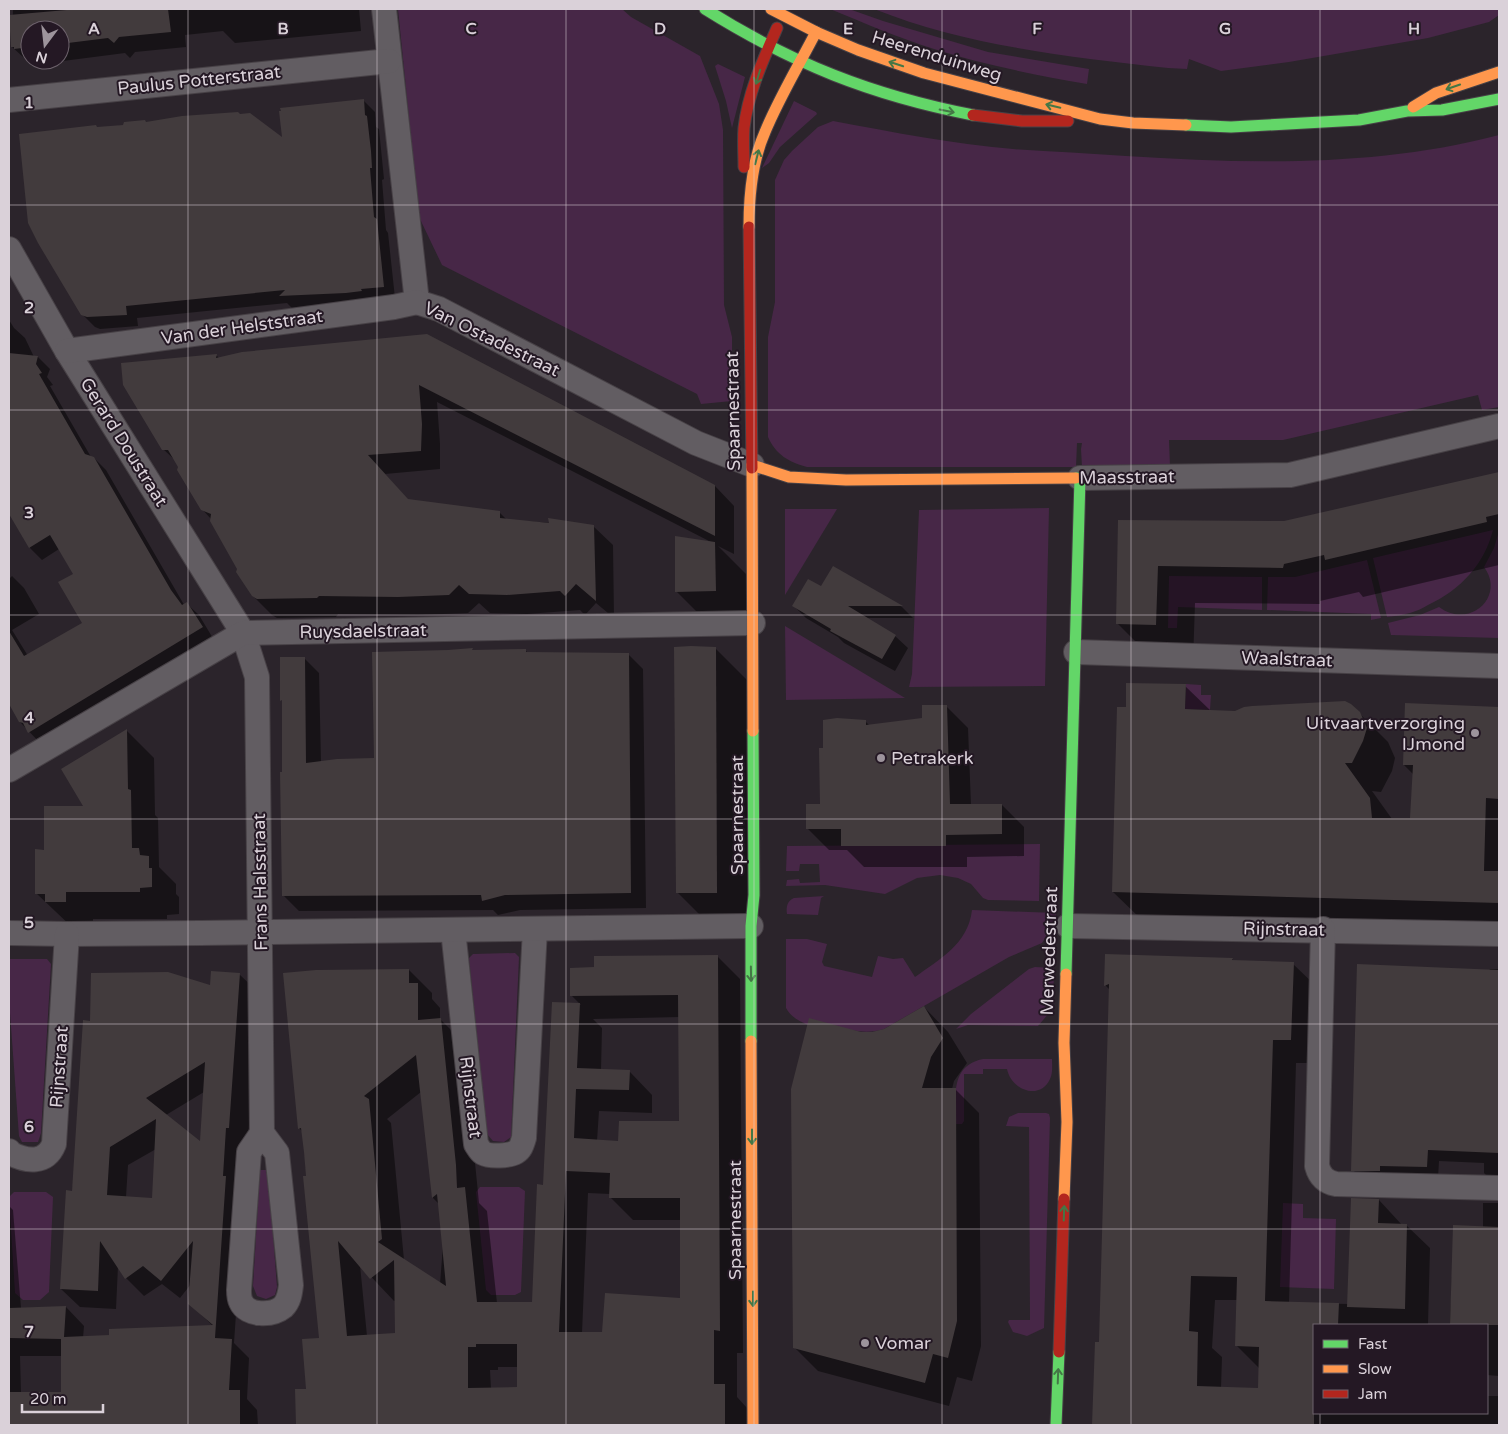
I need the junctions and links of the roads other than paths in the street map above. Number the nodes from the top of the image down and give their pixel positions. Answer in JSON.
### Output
{"nodes":[{"id":1,"x":384,"y":9,"type":"edge"},
{"id":2,"x":706,"y":9,"type":"edge"},
{"id":3,"x":771,"y":9,"type":"edge"},
{"id":4,"x":783,"y":16,"type":"junction"},
{"id":5,"x":816,"y":32,"type":"junction"},
{"id":6,"x":770,"y":46,"type":"junction"},
{"id":7,"x":389,"y":61,"type":"junction"},
{"id":8,"x":802,"y":62,"type":"junction"},
{"id":9,"x":1499,"y":72,"type":"edge"},
{"id":10,"x":1499,"y":99,"type":"edge"},
{"id":11,"x":9,"y":100,"type":"edge"},
{"id":12,"x":1407,"y":111,"type":"junction"},
{"id":13,"x":1100,"y":119,"type":"junction"},
{"id":14,"x":749,"y":205,"type":"junction"},
{"id":15,"x":9,"y":249,"type":"edge"},
{"id":16,"x":417,"y":302,"type":"junction"},
{"id":17,"x":67,"y":351,"type":"junction"},
{"id":18,"x":1499,"y":426,"type":"edge"},
{"id":19,"x":752,"y":465,"type":"junction"},
{"id":20,"x":1080,"y":478,"type":"junction"},
{"id":21,"x":753,"y":623,"type":"junction"},
{"id":22,"x":243,"y":633,"type":"junction"},
{"id":23,"x":1076,"y":652,"type":"junction"},
{"id":24,"x":1499,"y":666,"type":"edge"},
{"id":25,"x":9,"y":770,"type":"edge"},
{"id":26,"x":751,"y":926,"type":"junction"},
{"id":27,"x":1068,"y":926,"type":"junction"},
{"id":28,"x":535,"y":929,"type":"junction"},
{"id":29,"x":1323,"y":929,"type":"junction"},
{"id":30,"x":453,"y":930,"type":"junction"},
{"id":31,"x":261,"y":932,"type":"junction"},
{"id":32,"x":9,"y":933,"type":"edge"},
{"id":33,"x":67,"y":934,"type":"junction"},
{"id":34,"x":1499,"y":934,"type":"edge"},
{"id":35,"x":262,"y":1133,"type":"junction"},
{"id":36,"x":9,"y":1150,"type":"edge"},
{"id":37,"x":1499,"y":1188,"type":"edge"},
{"id":38,"x":753,"y":1425,"type":"edge"},
{"id":39,"x":1056,"y":1425,"type":"edge"}],
"edges":[{"from":1,"to":7,"type":"street","name":"Van Ostadestraat"},
{"from":2,"to":6,"type":"street","name":"Heerenduinweg"},
{"from":3,"to":4,"type":"street","name":"Heerenduinweg"},
{"from":4,"to":5,"type":"street","name":"Heerenduinweg"},
{"from":4,"to":6,"type":"street","name":"Spaarnestraat"},
{"from":5,"to":8,"type":"street","name":"Spaarnestraat"},
{"from":13,"to":5,"type":"street","name":"Heerenduinweg","one_way":true},
{"from":6,"to":8,"type":"street","name":"Heerenduinweg"},
{"from":6,"to":14,"type":"street","name":"Spaarnestraat","one_way":true},
{"from":7,"to":11,"type":"street","name":"Paulus Potterstraat"},
{"from":7,"to":16,"type":"street","name":"Van Ostadestraat"},
{"from":8,"to":13,"type":"street","name":"Heerenduinweg","one_way":true},
{"from":14,"to":8,"type":"street","name":"Spaarnestraat","one_way":true},
{"from":9,"to":12,"type":"street","name":"Heerenduinweg","one_way":true},
{"from":10,"to":12,"type":"street","name":"Heerenduinweg"},
{"from":12,"to":13,"type":"street","name":"Heerenduinweg"},
{"from":14,"to":19,"type":"street","name":"Spaarnestraat"},
{"from":15,"to":17,"type":"street","name":"Gerard Doustraat"},
{"from":16,"to":17,"type":"street","name":"Van der Helststraat"},
{"from":16,"to":19,"type":"street","name":"Van Ostadestraat"},
{"from":17,"to":22,"type":"street","name":"Gerard Doustraat"},
{"from":18,"to":20,"type":"street","name":"Maasstraat"},
{"from":19,"to":20,"type":"street","name":"Maasstraat"},
{"from":19,"to":21,"type":"street","name":"Spaarnestraat"},
{"from":20,"to":23,"type":"street","name":"Merwedestraat"},
{"from":21,"to":22,"type":"street","name":"Ruysdaelstraat"},
{"from":21,"to":26,"type":"street","name":"Spaarnestraat"},
{"from":22,"to":25,"type":"street","name":"Ruysdaelstraat"},
{"from":22,"to":31,"type":"street","name":"Frans Halsstraat"},
{"from":23,"to":24,"type":"street","name":"Waalstraat"},
{"from":23,"to":27,"type":"street","name":"Merwedestraat"},
{"from":26,"to":28,"type":"street"},
{"from":26,"to":38,"type":"street","name":"Spaarnestraat","one_way":true},
{"from":27,"to":29,"type":"street","name":"Rijnstraat"},
{"from":39,"to":27,"type":"street","name":"Merwedestraat","one_way":true},
{"from":28,"to":30,"type":"street"},
{"from":28,"to":30,"type":"street","name":"Rijnstraat"},
{"from":29,"to":34,"type":"street","name":"Rijnstraat"},
{"from":29,"to":37,"type":"street"},
{"from":30,"to":31,"type":"street"},
{"from":31,"to":33,"type":"street"},
{"from":31,"to":35,"type":"street","name":"Frans Halsstraat"},
{"from":32,"to":33,"type":"street"},
{"from":33,"to":36,"type":"street","name":"Rijnstraat"},
{"from":35,"to":35,"type":"street","name":"Frans Halsstraat"}]}
